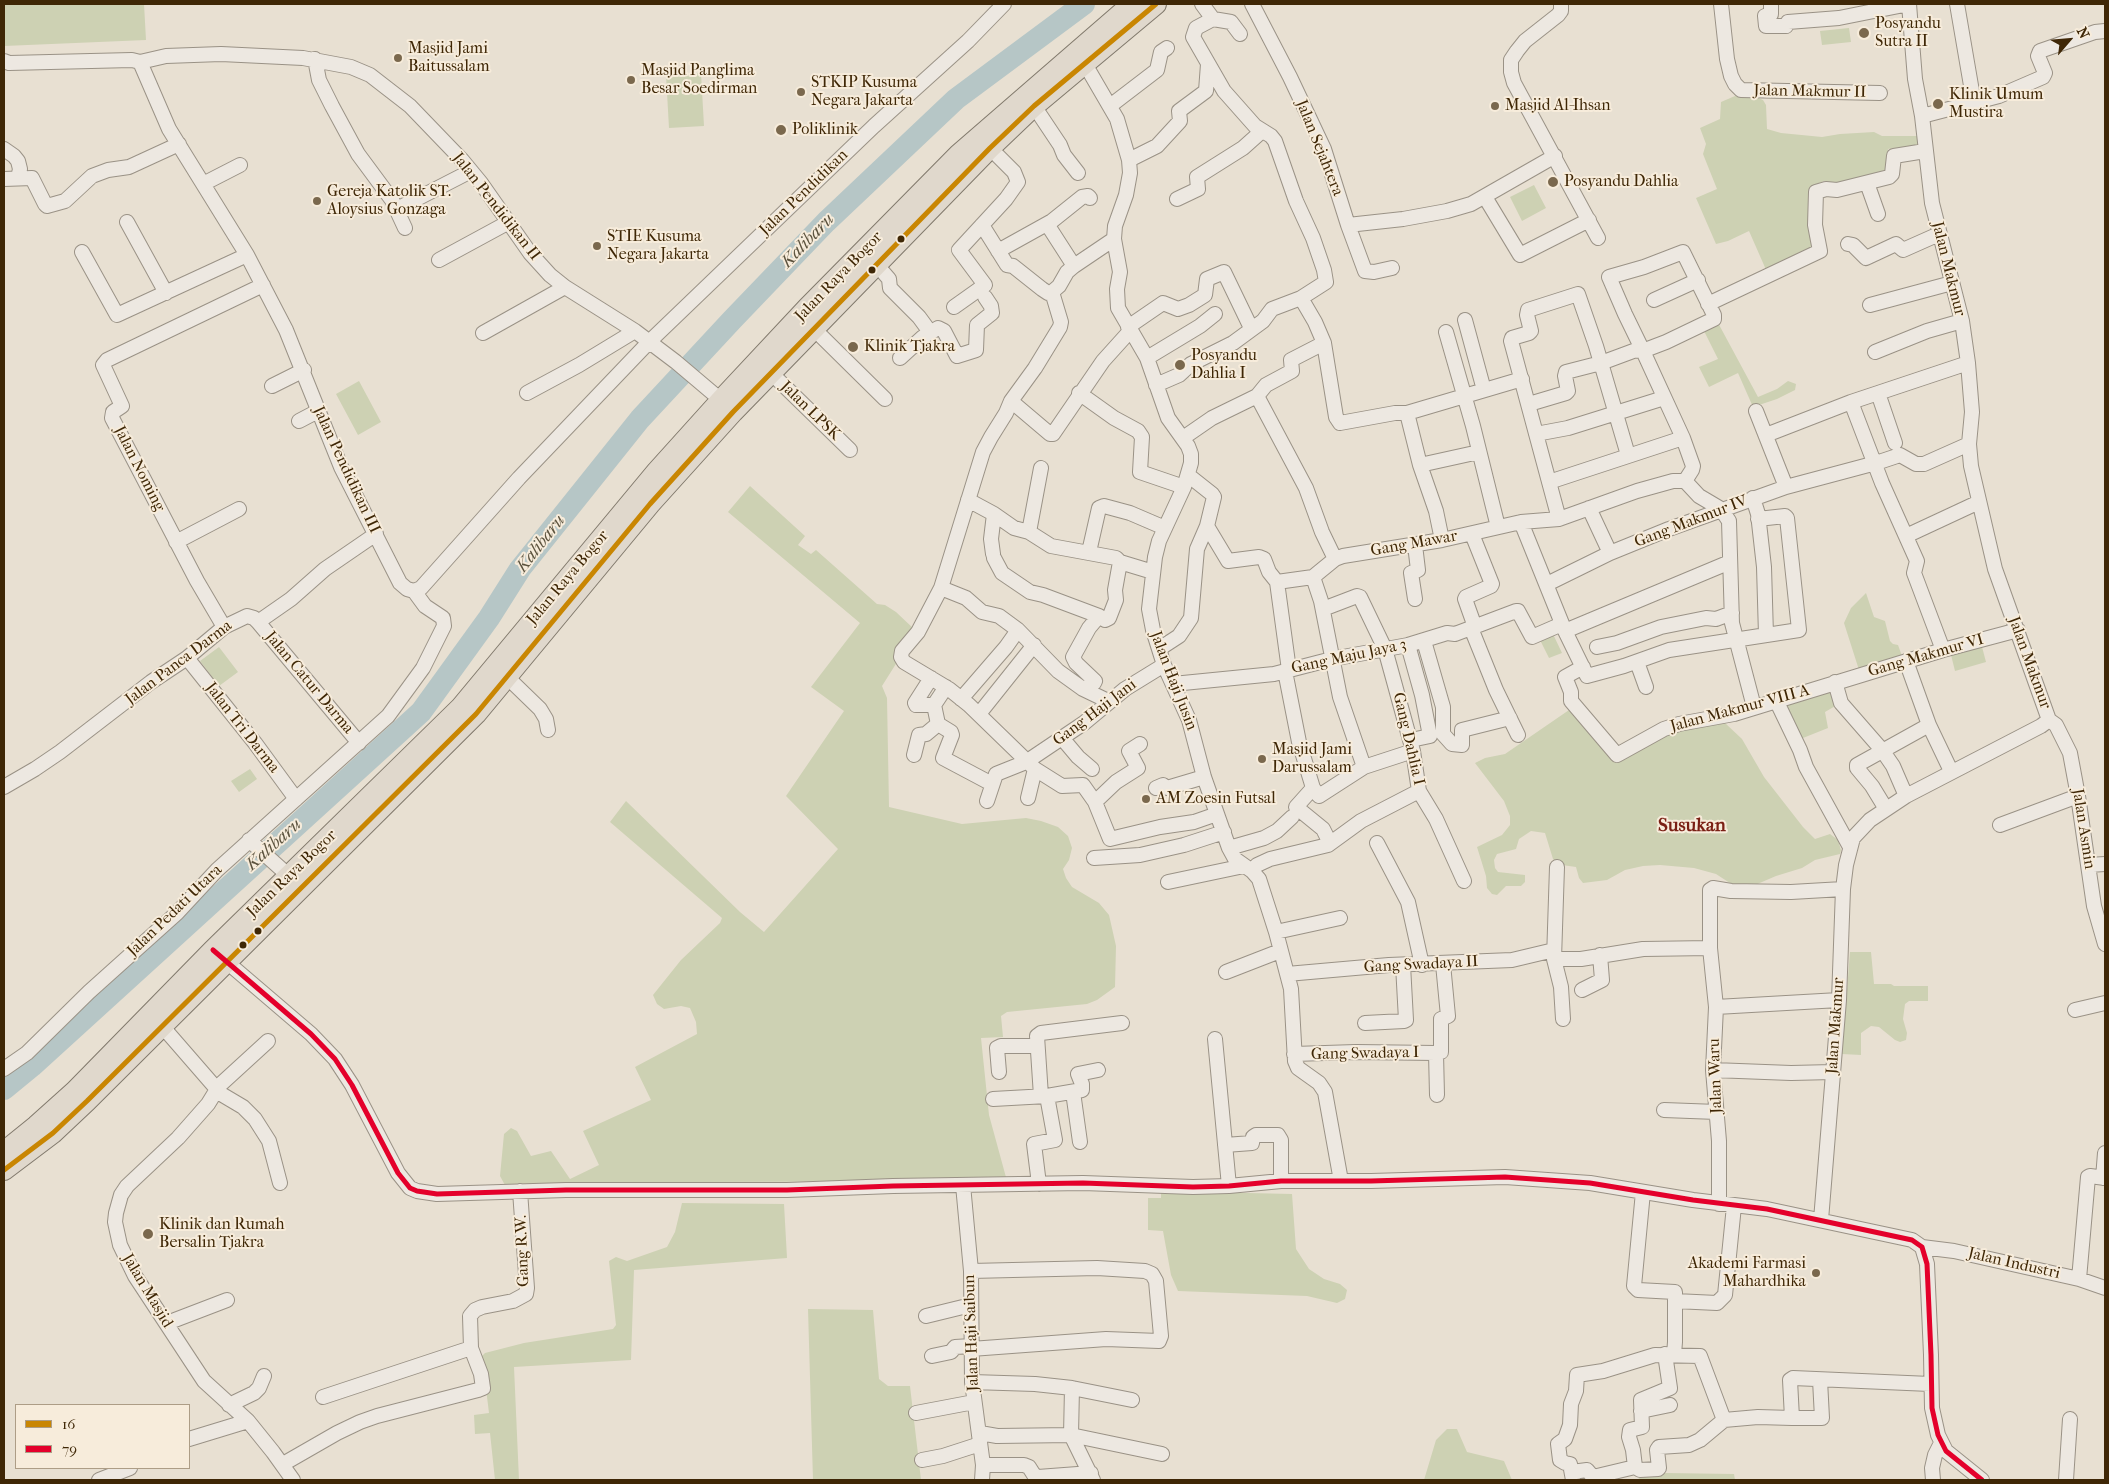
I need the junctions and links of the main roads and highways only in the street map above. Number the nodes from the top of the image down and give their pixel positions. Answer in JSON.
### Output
{"nodes":[{"id":1,"x":1132,"y":4,"type":"edge"},
{"id":2,"x":1156,"y":4,"type":"edge"},
{"id":3,"x":727,"y":406,"type":"junction"},
{"id":4,"x":220,"y":956,"type":"junction"},
{"id":5,"x":4,"y":1152,"type":"edge"},
{"id":6,"x":4,"y":1170,"type":"edge"}],
"edges":[{"from":1,"to":3,"type":"highway","name":"Jalan Raya Bogor"},
{"from":2,"to":3,"type":"highway","name":"Jalan Raya Bogor"},
{"from":3,"to":4,"type":"highway","name":"Jalan Raya Bogor"},
{"from":3,"to":4,"type":"highway","name":"Jalan Raya Bogor"},
{"from":4,"to":5,"type":"highway","name":"Jalan Raya Bogor"},
{"from":4,"to":6,"type":"highway","name":"Jalan Raya Bogor"}]}
